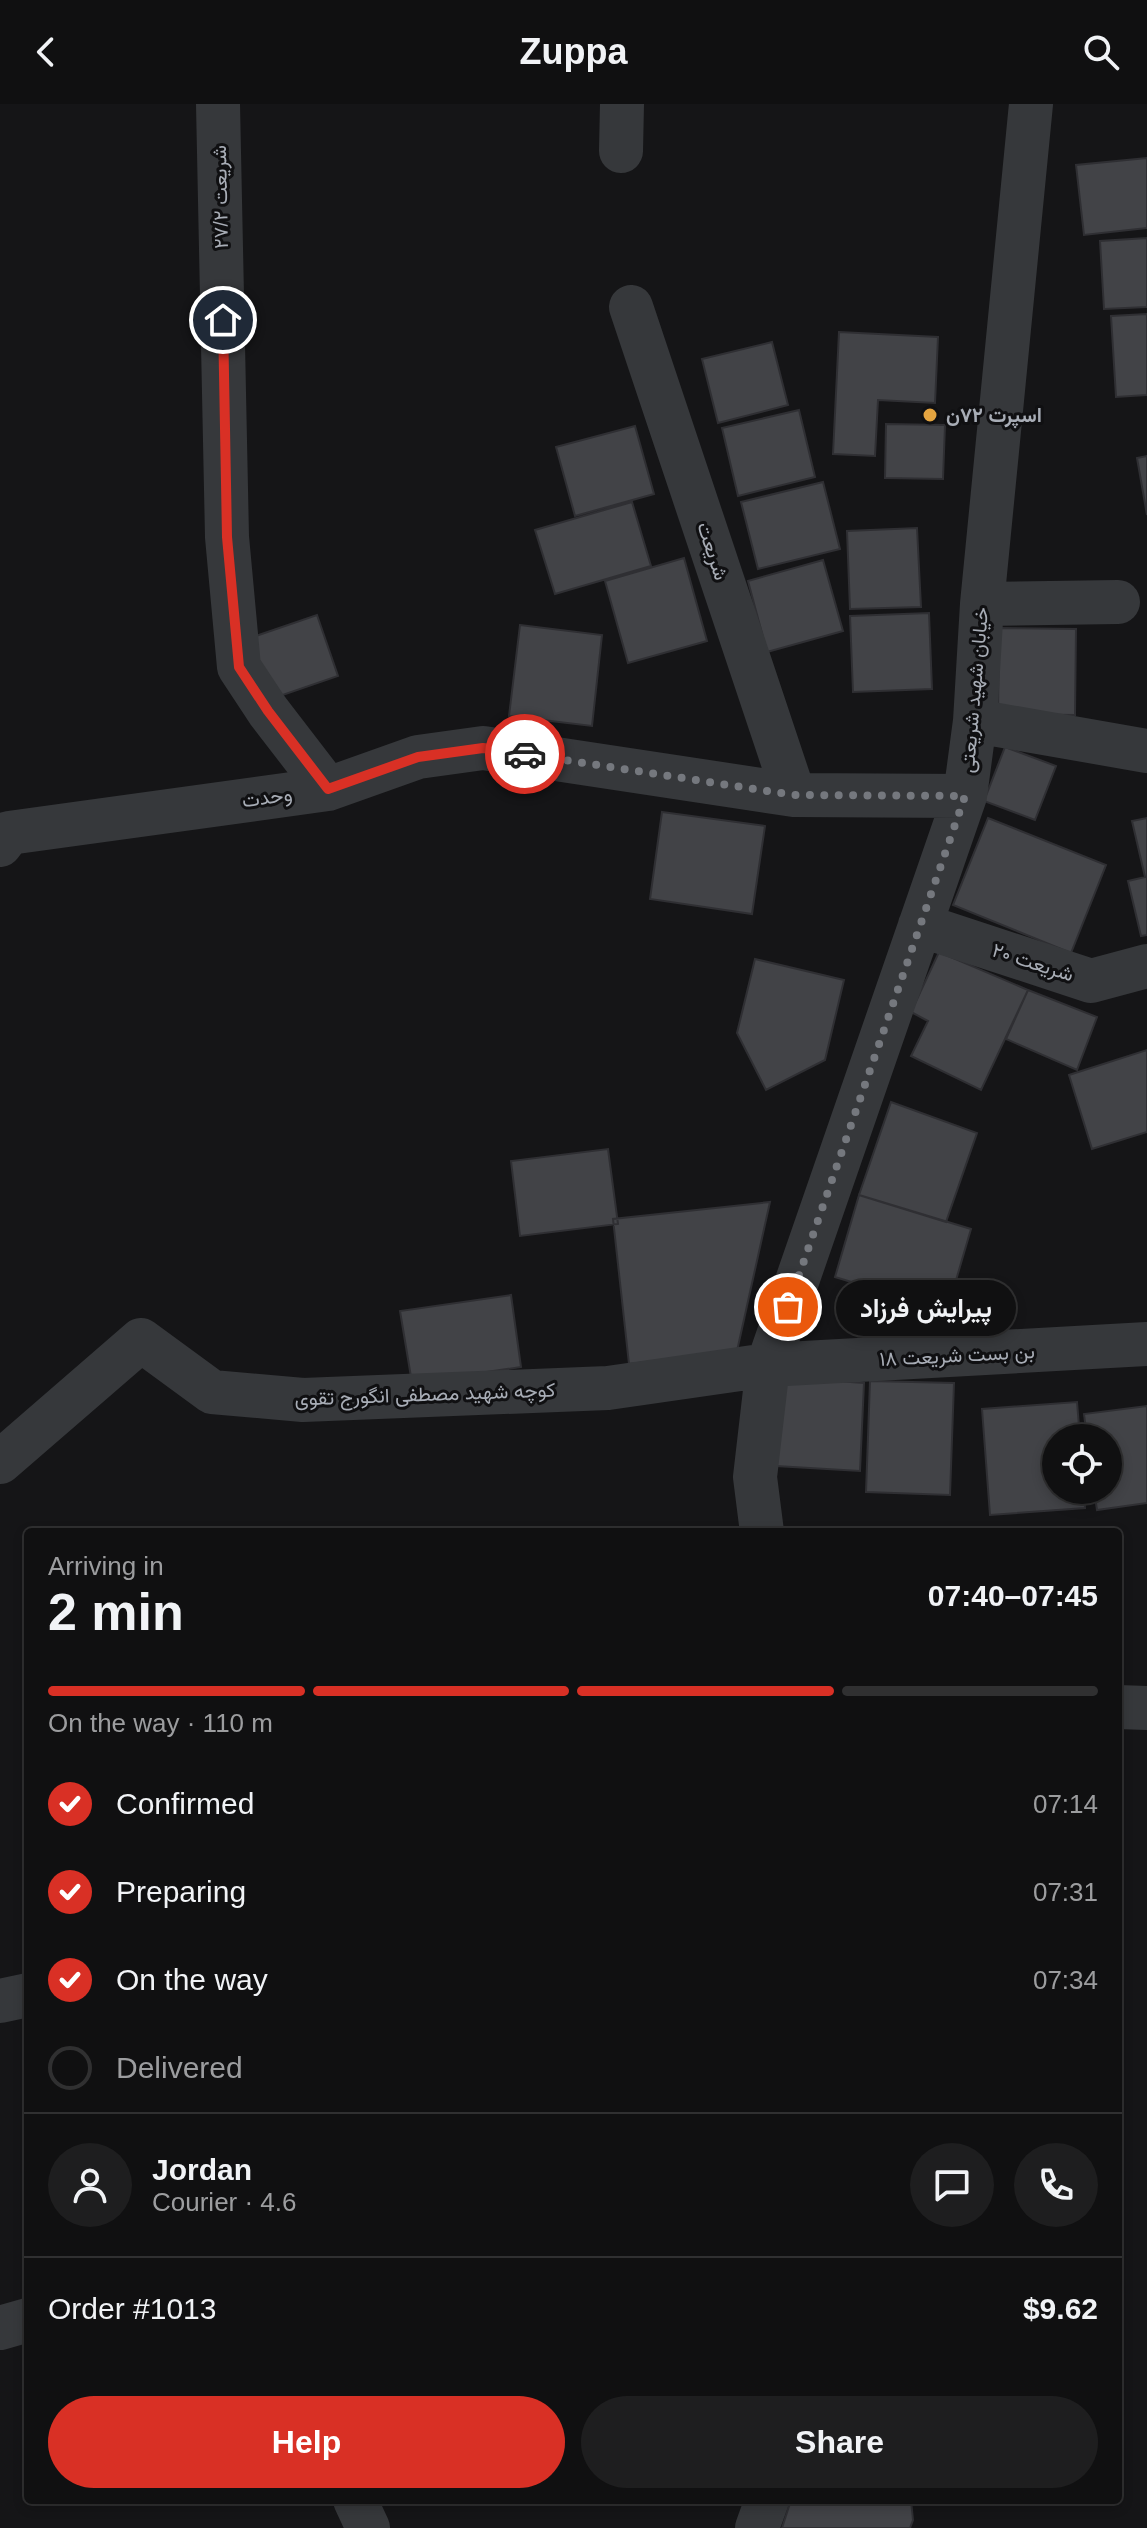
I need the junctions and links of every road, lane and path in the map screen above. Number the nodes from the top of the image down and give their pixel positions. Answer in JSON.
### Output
{"nodes":[{"id":1,"x":218,"y":104,"type":"edge"},
{"id":2,"x":622,"y":104,"type":"edge"},
{"id":3,"x":1031,"y":104,"type":"edge"},
{"id":4,"x":621,"y":151,"type":"dead end"},
{"id":5,"x":631,"y":307,"type":"dead end"},
{"id":6,"x":1118,"y":602,"type":"dead end"},
{"id":7,"x":982,"y":604,"type":"junction"},
{"id":8,"x":975,"y":721,"type":"junction"},
{"id":9,"x":1147,"y":751,"type":"edge"},
{"id":10,"x":328,"y":789,"type":"junction"},
{"id":11,"x":794,"y":795,"type":"junction"},
{"id":12,"x":965,"y":796,"type":"junction"},
{"id":13,"x":3,"y":836,"type":"edge"},
{"id":14,"x":920,"y":925,"type":"junction"},
{"id":15,"x":1147,"y":966,"type":"edge"},
{"id":16,"x":1147,"y":1344,"type":"edge"},
{"id":17,"x":768,"y":1365,"type":"junction"},
{"id":18,"x":0,"y":1462,"type":"edge"},
{"id":19,"x":761,"y":1528,"type":"edge"},
{"id":20,"x":1122,"y":1707,"type":"edge"},
{"id":21,"x":1147,"y":1708,"type":"edge"},
{"id":22,"x":24,"y":1996,"type":"edge"},
{"id":23,"x":0,"y":2001,"type":"edge"},
{"id":24,"x":24,"y":2321,"type":"edge"},
{"id":25,"x":0,"y":2328,"type":"edge"},
{"id":26,"x":357,"y":2504,"type":"edge"},
{"id":27,"x":766,"y":2504,"type":"edge"},
{"id":28,"x":368,"y":2528,"type":"edge"},
{"id":29,"x":757,"y":2528,"type":"edge"}],
"edges":[{"from":1,"to":10,"type":"street","name":"شریعت ۲۷/۲"},
{"from":2,"to":4,"type":"street"},
{"from":3,"to":7,"type":"street","name":"خیابان شهید شریعتی"},
{"from":5,"to":11,"type":"street","name":"شریعت"},
{"from":6,"to":7,"type":"street"},
{"from":7,"to":8,"type":"street","name":"خیابان شهید شریعتی"},
{"from":8,"to":9,"type":"street"},
{"from":8,"to":12,"type":"street","name":"خیابان شهید شریعتی"},
{"from":10,"to":11,"type":"street","name":"وحدت"},
{"from":10,"to":13,"type":"street","name":"وحدت"},
{"from":11,"to":12,"type":"street","name":"وحدت"},
{"from":12,"to":14,"type":"street","name":"خیابان شهید شریعتی"},
{"from":14,"to":15,"type":"street","name":"شریعت ۲۰"},
{"from":14,"to":17,"type":"street","name":"خیابان شهید شریعتی"},
{"from":16,"to":17,"type":"street","name":"بن بست شریعت ۱۸"},
{"from":17,"to":18,"type":"street","name":"کوچه شهید مصطفی انگورج تقوی"},
{"from":17,"to":19,"type":"street","name":"خیابان شهید شریعتی"},
{"from":20,"to":21,"type":"street"},
{"from":22,"to":23,"type":"street"},
{"from":24,"to":25,"type":"street"},
{"from":26,"to":28,"type":"street"},
{"from":27,"to":29,"type":"street"}]}
